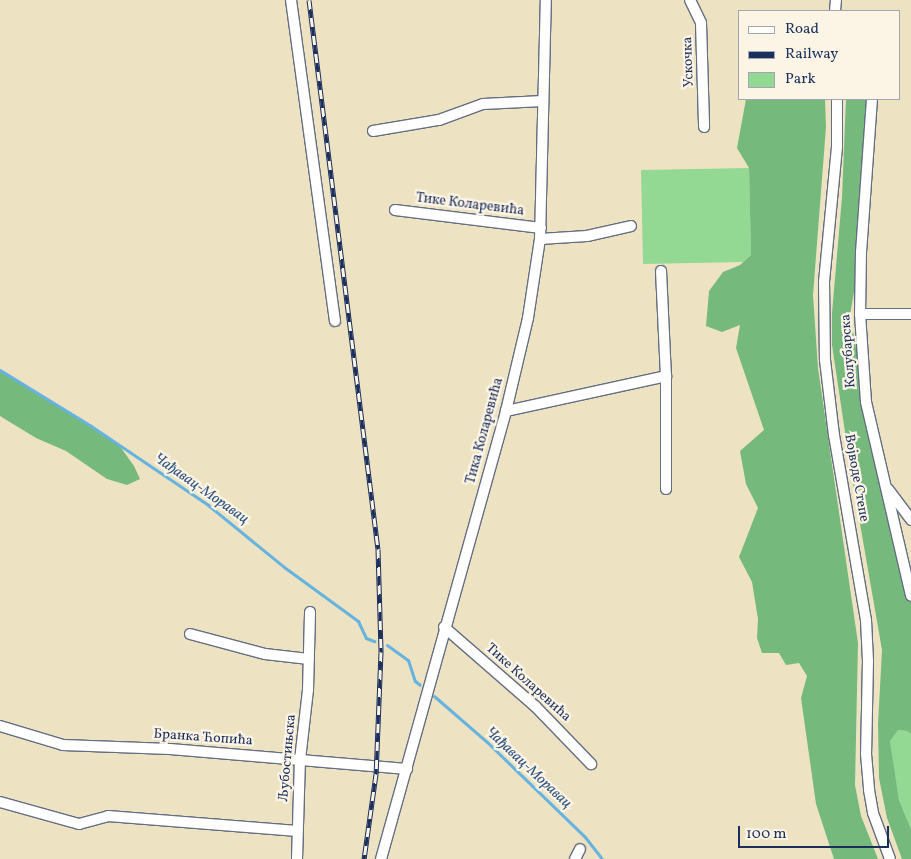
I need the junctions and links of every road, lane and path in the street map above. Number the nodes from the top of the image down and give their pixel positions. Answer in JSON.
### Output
{"nodes":[{"id":1,"x":291,"y":0,"type":"edge"},
{"id":2,"x":546,"y":0,"type":"edge"},
{"id":3,"x":690,"y":0,"type":"edge"},
{"id":4,"x":543,"y":100,"type":"junction"},
{"id":5,"x":837,"y":100,"type":"edge"},
{"id":6,"x":872,"y":100,"type":"edge"},
{"id":7,"x":704,"y":127,"type":"dead end"},
{"id":8,"x":374,"y":131,"type":"dead end"},
{"id":9,"x":396,"y":210,"type":"dead end"},
{"id":10,"x":631,"y":226,"type":"dead end"},
{"id":11,"x":541,"y":228,"type":"junction"},
{"id":12,"x":540,"y":240,"type":"junction"},
{"id":13,"x":661,"y":271,"type":"dead end"},
{"id":14,"x":860,"y":314,"type":"junction"},
{"id":15,"x":911,"y":314,"type":"edge"},
{"id":16,"x":336,"y":321,"type":"dead end"},
{"id":17,"x":666,"y":376,"type":"junction"},
{"id":18,"x":506,"y":411,"type":"junction"},
{"id":19,"x":883,"y":482,"type":"junction"},
{"id":20,"x":666,"y":489,"type":"dead end"},
{"id":21,"x":911,"y":520,"type":"edge"},
{"id":22,"x":911,"y":596,"type":"edge"},
{"id":23,"x":310,"y":612,"type":"dead end"},
{"id":24,"x":444,"y":627,"type":"junction"},
{"id":25,"x":190,"y":634,"type":"dead end"},
{"id":26,"x":309,"y":659,"type":"junction"},
{"id":27,"x":0,"y":726,"type":"edge"},
{"id":28,"x":300,"y":760,"type":"junction"},
{"id":29,"x":590,"y":764,"type":"dead end"},
{"id":30,"x":407,"y":769,"type":"junction"},
{"id":31,"x":0,"y":802,"type":"edge"},
{"id":32,"x":297,"y":831,"type":"junction"},
{"id":33,"x":580,"y":849,"type":"dead end"},
{"id":34,"x":297,"y":859,"type":"edge"},
{"id":35,"x":381,"y":859,"type":"edge"},
{"id":36,"x":574,"y":859,"type":"edge"},
{"id":37,"x":890,"y":859,"type":"edge"}],
"edges":[{"from":1,"to":16,"type":"street"},
{"from":2,"to":4,"type":"street","name":"Тика Коларевића"},
{"from":3,"to":7,"type":"street","name":"Ускочка"},
{"from":4,"to":8,"type":"street"},
{"from":4,"to":11,"type":"street","name":"Тика Коларевића"},
{"from":5,"to":37,"type":"street","name":"Војводе Степе"},
{"from":6,"to":14,"type":"street","name":"Колубарска"},
{"from":9,"to":11,"type":"street","name":"Тике Коларевића"},
{"from":10,"to":12,"type":"street"},
{"from":11,"to":12,"type":"street","name":"Тика Коларевића"},
{"from":12,"to":18,"type":"street","name":"Тика Коларевића"},
{"from":13,"to":17,"type":"street"},
{"from":14,"to":15,"type":"street"},
{"from":14,"to":19,"type":"street","name":"Колубарска"},
{"from":17,"to":18,"type":"street"},
{"from":17,"to":20,"type":"street"},
{"from":18,"to":24,"type":"street","name":"Тика Коларевића"},
{"from":19,"to":21,"type":"street"},
{"from":19,"to":22,"type":"street","name":"Колубарска"},
{"from":23,"to":26,"type":"street","name":"Љубостињска"},
{"from":24,"to":29,"type":"street","name":"Тике Коларевића"},
{"from":24,"to":30,"type":"street","name":"Тика Коларевића"},
{"from":25,"to":26,"type":"street"},
{"from":26,"to":28,"type":"street","name":"Љубостињска"},
{"from":27,"to":28,"type":"street","name":"Бранка Ћопића"},
{"from":28,"to":30,"type":"street","name":"Бранка Ћопића"},
{"from":28,"to":32,"type":"street","name":"Љубостињска"},
{"from":30,"to":35,"type":"street","name":"Тика Коларевића"},
{"from":31,"to":32,"type":"street"},
{"from":32,"to":34,"type":"street","name":"Љубостињска"},
{"from":33,"to":36,"type":"street"}]}
